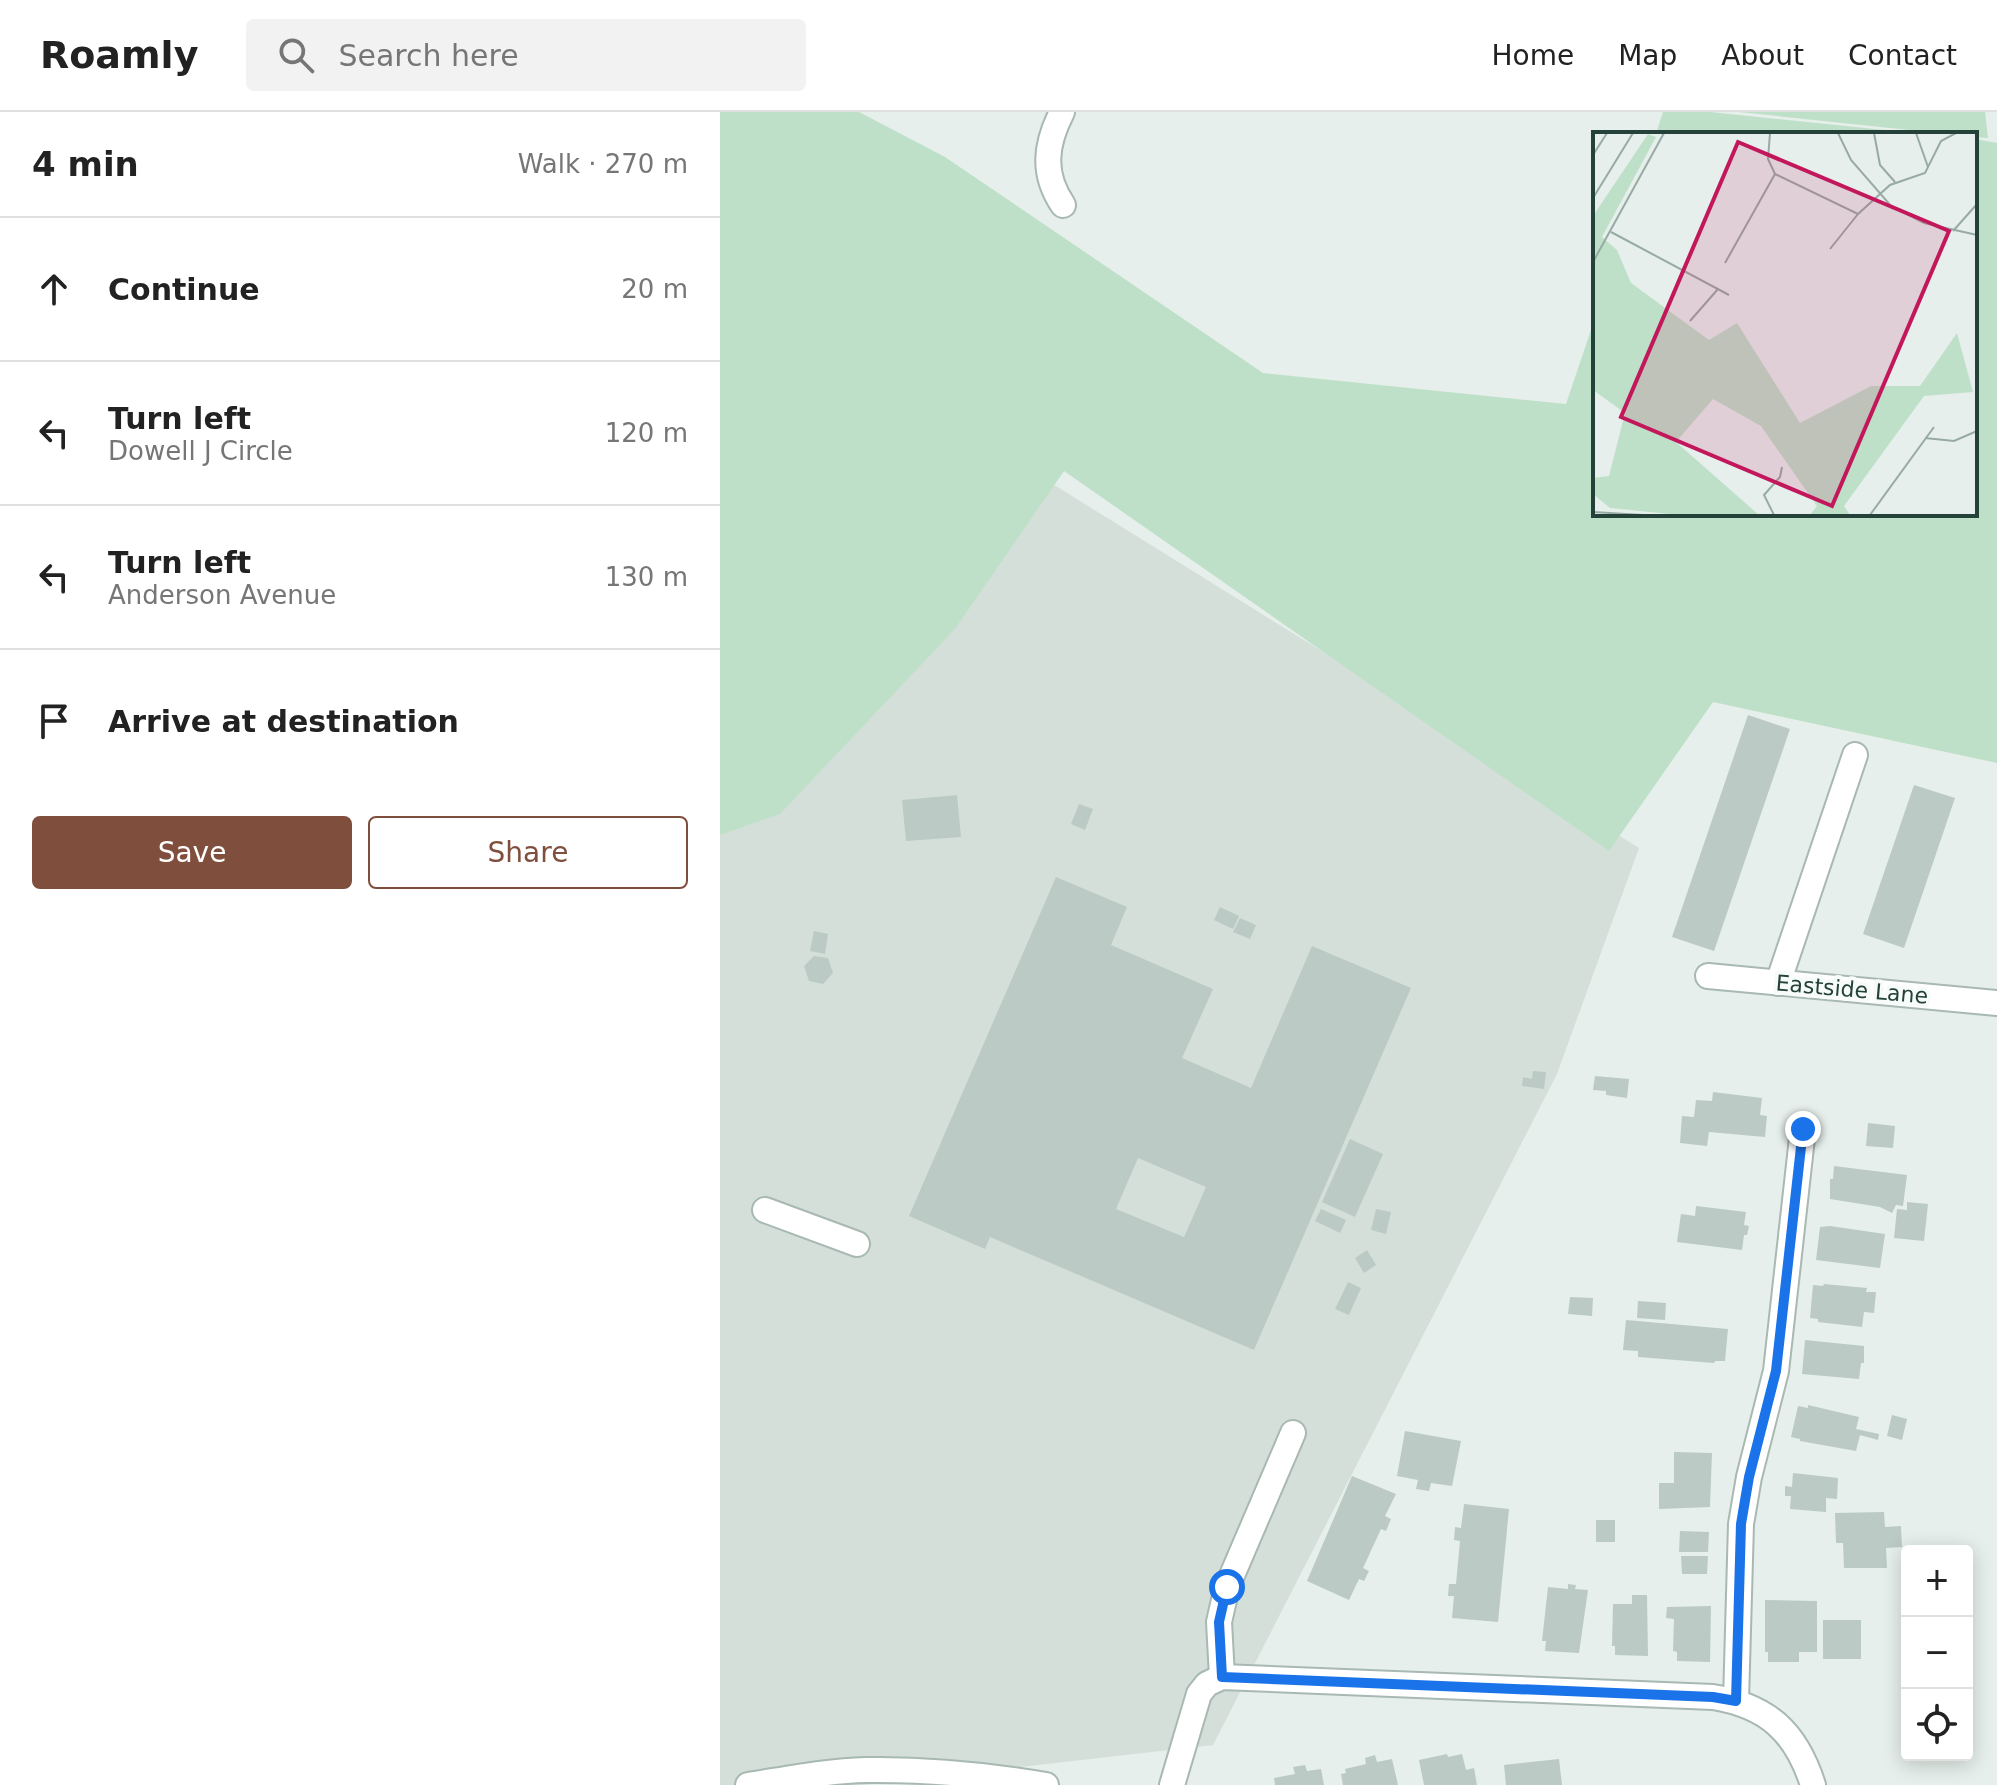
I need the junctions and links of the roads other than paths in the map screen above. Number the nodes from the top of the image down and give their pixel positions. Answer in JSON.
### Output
{"nodes":[{"id":1,"x":1062,"y":112,"type":"edge"},
{"id":2,"x":1063,"y":205,"type":"dead end"},
{"id":3,"x":1855,"y":755,"type":"dead end"},
{"id":4,"x":1708,"y":976,"type":"dead end"},
{"id":5,"x":1778,"y":983,"type":"junction"},
{"id":6,"x":1997,"y":1003,"type":"edge"},
{"id":7,"x":1803,"y":1129,"type":"dead end"},
{"id":8,"x":765,"y":1210,"type":"dead end"},
{"id":9,"x":857,"y":1244,"type":"dead end"},
{"id":10,"x":1293,"y":1433,"type":"dead end"},
{"id":11,"x":1222,"y":1677,"type":"junction"},
{"id":12,"x":1736,"y":1701,"type":"junction"},
{"id":13,"x":748,"y":1785,"type":"edge"},
{"id":14,"x":1046,"y":1785,"type":"edge"},
{"id":15,"x":1172,"y":1785,"type":"edge"},
{"id":16,"x":1813,"y":1785,"type":"edge"}],
"edges":[{"from":1,"to":2,"type":"street"},
{"from":3,"to":5,"type":"street"},
{"from":4,"to":5,"type":"street","name":"Eastside Lane"},
{"from":5,"to":6,"type":"street","name":"Eastside Lane"},
{"from":7,"to":12,"type":"street"},
{"from":8,"to":9,"type":"street"},
{"from":10,"to":11,"type":"street"},
{"from":11,"to":12,"type":"street"},
{"from":11,"to":15,"type":"street"},
{"from":12,"to":16,"type":"street"},
{"from":13,"to":14,"type":"street"}]}
